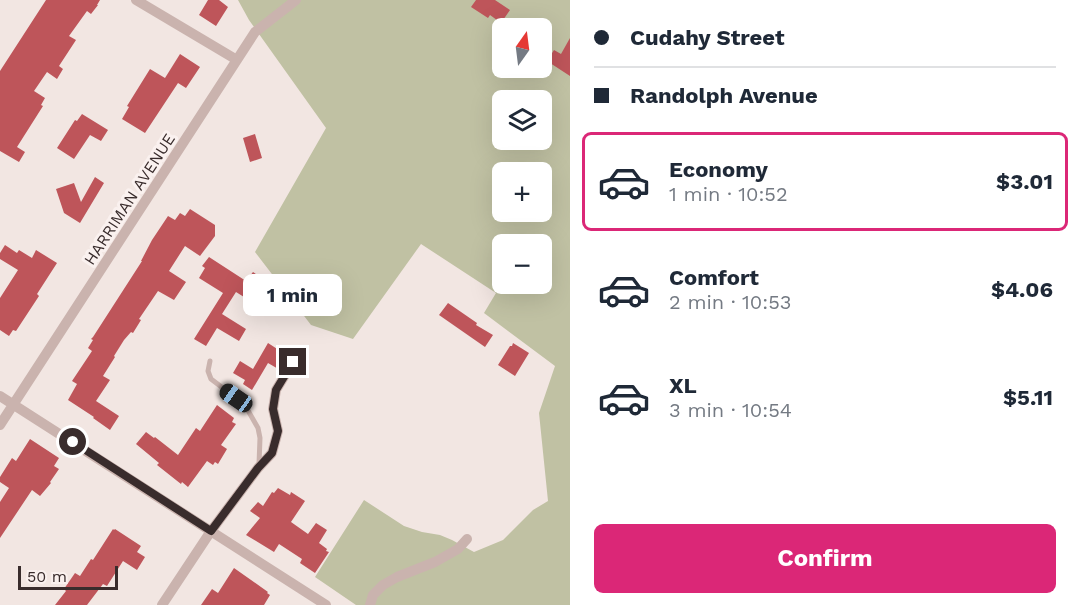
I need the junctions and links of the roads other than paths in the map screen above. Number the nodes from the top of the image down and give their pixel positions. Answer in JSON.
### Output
{"nodes":[{"id":1,"x":136,"y":0,"type":"edge"},
{"id":2,"x":296,"y":0,"type":"edge"},
{"id":3,"x":237,"y":60,"type":"junction"},
{"id":4,"x":210,"y":361,"type":"dead end"},
{"id":5,"x":293,"y":362,"type":"dead end"},
{"id":6,"x":0,"y":396,"type":"edge"},
{"id":7,"x":13,"y":404,"type":"junction"},
{"id":8,"x":0,"y":425,"type":"edge"},
{"id":9,"x":258,"y":468,"type":"junction"},
{"id":10,"x":211,"y":531,"type":"junction"},
{"id":11,"x":467,"y":539,"type":"dead end"},
{"id":12,"x":162,"y":605,"type":"edge"},
{"id":13,"x":326,"y":605,"type":"edge"},
{"id":14,"x":370,"y":605,"type":"edge"}],
"edges":[{"from":1,"to":3,"type":"street"},
{"from":2,"to":3,"type":"street","name":"HARRIMAN AVENUE"},
{"from":3,"to":7,"type":"street","name":"HARRIMAN AVENUE"},
{"from":4,"to":9,"type":"lane"},
{"from":5,"to":9,"type":"street"},
{"from":6,"to":7,"type":"street"},
{"from":7,"to":8,"type":"street","name":"HARRIMAN AVENUE"},
{"from":7,"to":10,"type":"street"},
{"from":9,"to":10,"type":"street"},
{"from":10,"to":12,"type":"street"},
{"from":10,"to":13,"type":"street"},
{"from":11,"to":14,"type":"street"}]}
